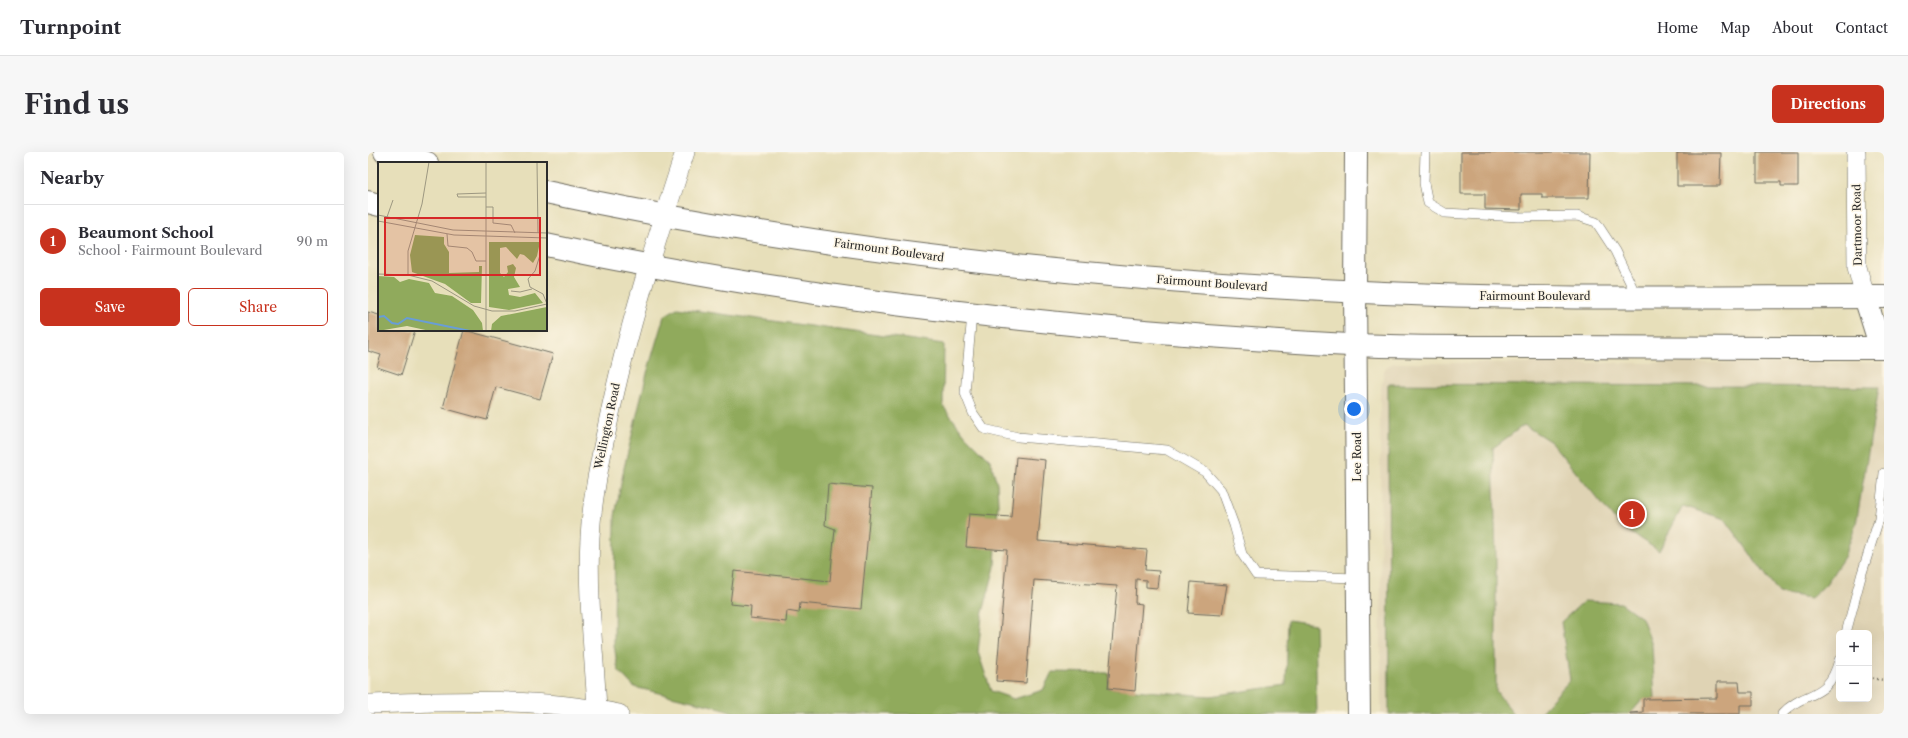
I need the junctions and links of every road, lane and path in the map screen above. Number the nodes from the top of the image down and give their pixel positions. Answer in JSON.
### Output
{"nodes":[{"id":1,"x":685,"y":152,"type":"edge"},
{"id":2,"x":1356,"y":152,"type":"edge"},
{"id":3,"x":1425,"y":152,"type":"edge"},
{"id":4,"x":1856,"y":152,"type":"edge"},
{"id":5,"x":390,"y":153,"type":"edge"},
{"id":6,"x":423,"y":162,"type":"edge"},
{"id":7,"x":547,"y":192,"type":"edge"},
{"id":8,"x":368,"y":202,"type":"edge"},
{"id":9,"x":378,"y":205,"type":"edge"},
{"id":10,"x":665,"y":216,"type":"junction"},
{"id":11,"x":547,"y":245,"type":"edge"},
{"id":12,"x":649,"y":267,"type":"junction"},
{"id":13,"x":1355,"y":292,"type":"junction"},
{"id":14,"x":1637,"y":297,"type":"junction"},
{"id":15,"x":1875,"y":297,"type":"edge"},
{"id":16,"x":972,"y":314,"type":"junction"},
{"id":17,"x":1356,"y":345,"type":"junction"},
{"id":18,"x":1883,"y":352,"type":"edge"},
{"id":19,"x":1884,"y":473,"type":"edge"},
{"id":20,"x":1358,"y":578,"type":"junction"},
{"id":21,"x":1847,"y":630,"type":"edge"},
{"id":22,"x":1838,"y":666,"type":"edge"},
{"id":23,"x":1872,"y":678,"type":"edge"},
{"id":24,"x":1884,"y":680,"type":"edge"},
{"id":25,"x":368,"y":704,"type":"edge"},
{"id":26,"x":597,"y":709,"type":"junction"},
{"id":27,"x":619,"y":714,"type":"edge"},
{"id":28,"x":1359,"y":714,"type":"edge"},
{"id":29,"x":1782,"y":714,"type":"edge"}],
"edges":[{"from":1,"to":10,"type":"street","name":"Wellington Road"},
{"from":2,"to":13,"type":"main road","name":"Lee Road"},
{"from":3,"to":14,"type":"lane"},
{"from":4,"to":15,"type":"street","name":"Dartmoor Road"},
{"from":5,"to":6,"type":"main road"},
{"from":7,"to":10,"type":"main road","name":"Fairmount Boulevard"},
{"from":8,"to":9,"type":"main road"},
{"from":10,"to":12,"type":"street","name":"Wellington Road"},
{"from":10,"to":13,"type":"main road","name":"Fairmount Boulevard"},
{"from":11,"to":12,"type":"main road"},
{"from":12,"to":16,"type":"main road"},
{"from":12,"to":26,"type":"street","name":"Wellington Road"},
{"from":13,"to":14,"type":"main road","name":"Fairmount Boulevard"},
{"from":13,"to":17,"type":"main road","name":"Lee Road"},
{"from":14,"to":15,"type":"main road","name":"Fairmount Boulevard"},
{"from":15,"to":18,"type":"main road"},
{"from":16,"to":17,"type":"main road"},
{"from":16,"to":20,"type":"lane"},
{"from":17,"to":18,"type":"main road"},
{"from":17,"to":20,"type":"main road","name":"Lee Road"},
{"from":19,"to":21,"type":"lane"},
{"from":20,"to":28,"type":"main road","name":"Lee Road"},
{"from":22,"to":29,"type":"lane"},
{"from":23,"to":24,"type":"path"},
{"from":25,"to":26,"type":"street"},
{"from":26,"to":27,"type":"street"}]}
